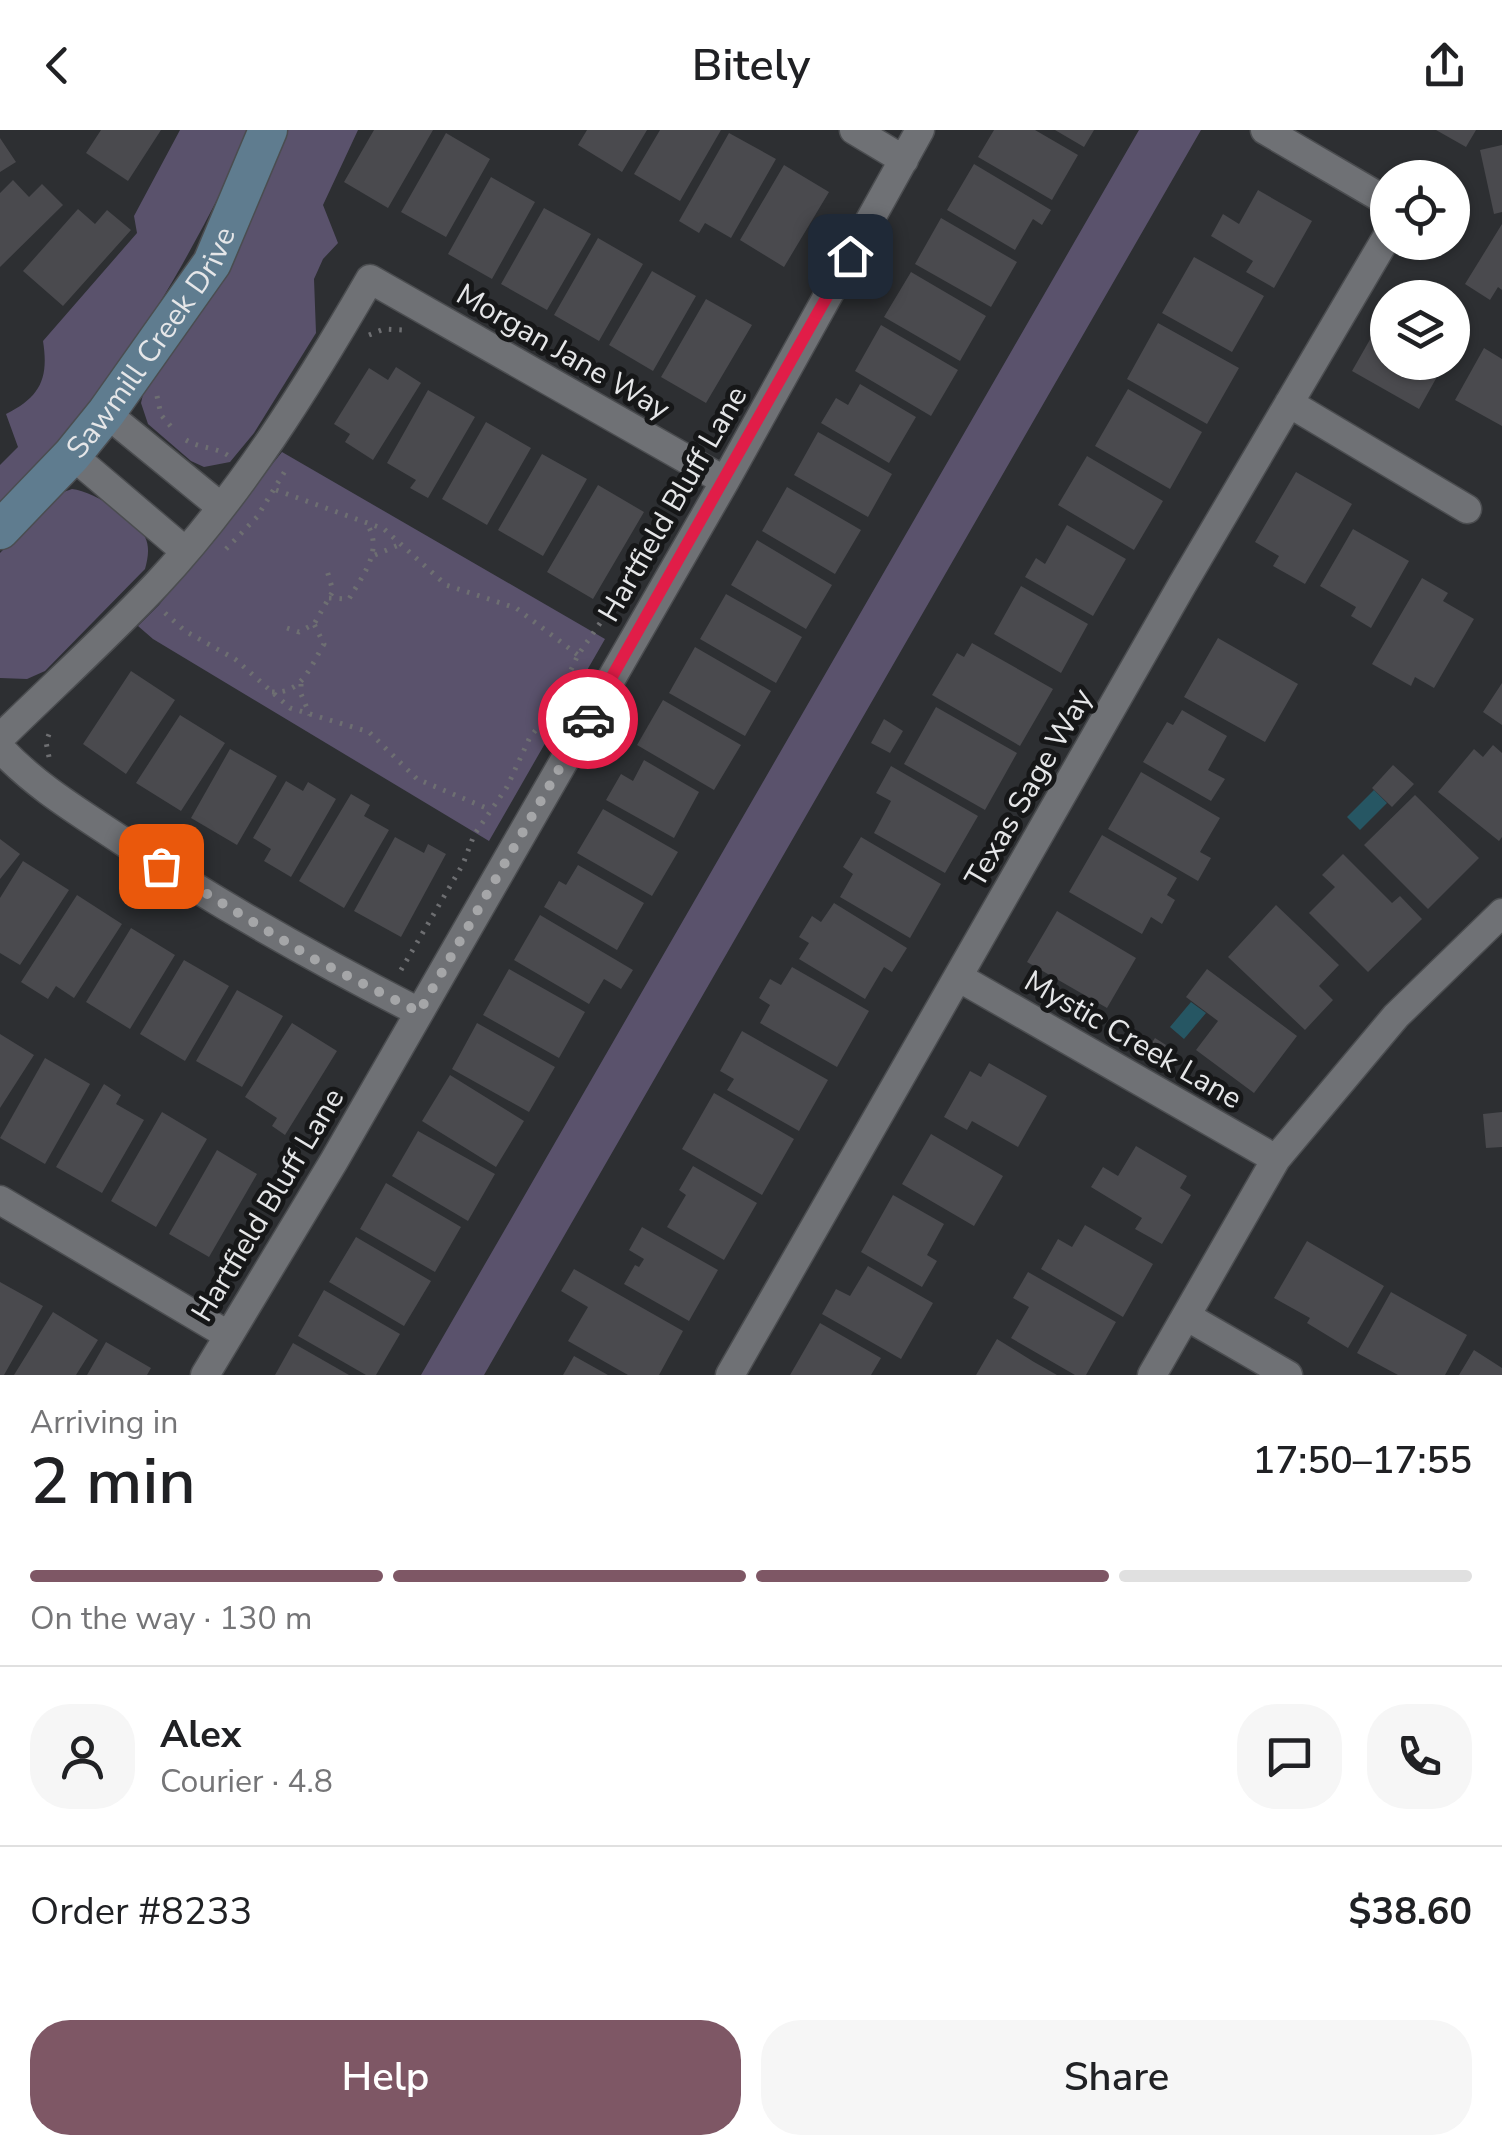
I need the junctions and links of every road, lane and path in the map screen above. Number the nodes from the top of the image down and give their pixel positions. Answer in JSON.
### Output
{"nodes":[{"id":1,"x":268,"y":130,"type":"edge"},
{"id":2,"x":854,"y":130,"type":"edge"},
{"id":3,"x":920,"y":130,"type":"edge"},
{"id":4,"x":1264,"y":130,"type":"edge"},
{"id":5,"x":904,"y":160,"type":"junction"},
{"id":6,"x":1370,"y":192,"type":"edge"},
{"id":7,"x":1373,"y":260,"type":"edge"},
{"id":8,"x":157,"y":392,"type":"dead end"},
{"id":9,"x":1289,"y":403,"type":"junction"},
{"id":10,"x":106,"y":412,"type":"junction"},
{"id":11,"x":226,"y":453,"type":"dead end"},
{"id":12,"x":72,"y":455,"type":"junction"},
{"id":13,"x":725,"y":481,"type":"junction"},
{"id":14,"x":275,"y":490,"type":"dead end"},
{"id":15,"x":673,"y":502,"type":"dead end"},
{"id":16,"x":222,"y":506,"type":"junction"},
{"id":17,"x":1467,"y":509,"type":"dead end"},
{"id":18,"x":364,"y":521,"type":"junction"},
{"id":19,"x":0,"y":530,"type":"edge"},
{"id":20,"x":401,"y":544,"type":"junction"},
{"id":21,"x":185,"y":551,"type":"junction"},
{"id":22,"x":373,"y":556,"type":"junction"},
{"id":23,"x":326,"y":567,"type":"dead end"},
{"id":24,"x":329,"y":598,"type":"junction"},
{"id":25,"x":157,"y":619,"type":"dead end"},
{"id":26,"x":314,"y":624,"type":"junction"},
{"id":27,"x":287,"y":628,"type":"dead end"},
{"id":28,"x":578,"y":655,"type":"junction"},
{"id":29,"x":302,"y":681,"type":"junction"},
{"id":30,"x":268,"y":691,"type":"junction"},
{"id":31,"x":310,"y":715,"type":"junction"},
{"id":32,"x":57,"y":720,"type":"dead end"},
{"id":33,"x":0,"y":738,"type":"edge"},
{"id":34,"x":0,"y":748,"type":"edge"},
{"id":35,"x":54,"y":767,"type":"dead end"},
{"id":36,"x":491,"y":810,"type":"junction"},
{"id":37,"x":1502,"y":913,"type":"edge"},
{"id":38,"x":401,"y":970,"type":"dead end"},
{"id":39,"x":958,"y":976,"type":"junction"},
{"id":40,"x":419,"y":1012,"type":"junction"},
{"id":41,"x":1276,"y":1159,"type":"junction"},
{"id":42,"x":0,"y":1200,"type":"edge"},
{"id":43,"x":1186,"y":1316,"type":"junction"},
{"id":44,"x":228,"y":1334,"type":"junction"},
{"id":45,"x":206,"y":1375,"type":"edge"},
{"id":46,"x":730,"y":1375,"type":"edge"},
{"id":47,"x":1152,"y":1375,"type":"edge"},
{"id":48,"x":1288,"y":1375,"type":"edge"}],
"edges":[{"from":1,"to":10,"type":"street","name":"Sawmill Creek Drive"},
{"from":2,"to":5,"type":"street"},
{"from":3,"to":5,"type":"street","name":"Hartfield Bluff Lane"},
{"from":4,"to":6,"type":"street"},
{"from":5,"to":13,"type":"street","name":"Hartfield Bluff Lane"},
{"from":7,"to":9,"type":"street","name":"Texas Sage Way"},
{"from":8,"to":11,"type":"path"},
{"from":9,"to":17,"type":"street"},
{"from":9,"to":39,"type":"street","name":"Texas Sage Way"},
{"from":10,"to":12,"type":"street","name":"Sawmill Creek Drive"},
{"from":10,"to":16,"type":"street"},
{"from":12,"to":19,"type":"street","name":"Sawmill Creek Drive"},
{"from":12,"to":21,"type":"street"},
{"from":13,"to":16,"type":"street","name":"Morgan Jane Way"},
{"from":13,"to":40,"type":"street","name":"Hartfield Bluff Lane"},
{"from":14,"to":18,"type":"path"},
{"from":15,"to":28,"type":"path"},
{"from":16,"to":21,"type":"street"},
{"from":18,"to":20,"type":"path"},
{"from":18,"to":22,"type":"path"},
{"from":20,"to":22,"type":"path"},
{"from":20,"to":28,"type":"path"},
{"from":21,"to":33,"type":"street"},
{"from":22,"to":24,"type":"path"},
{"from":23,"to":24,"type":"path"},
{"from":24,"to":26,"type":"path"},
{"from":25,"to":30,"type":"path"},
{"from":26,"to":27,"type":"path"},
{"from":26,"to":29,"type":"path"},
{"from":28,"to":36,"type":"path"},
{"from":29,"to":30,"type":"path"},
{"from":29,"to":31,"type":"path"},
{"from":30,"to":31,"type":"path"},
{"from":31,"to":36,"type":"path"},
{"from":32,"to":35,"type":"path"},
{"from":34,"to":40,"type":"street"},
{"from":36,"to":38,"type":"path"},
{"from":37,"to":41,"type":"street"},
{"from":39,"to":41,"type":"street","name":"Mystic Creek Lane"},
{"from":39,"to":46,"type":"street","name":"Texas Sage Way"},
{"from":40,"to":44,"type":"street","name":"Hartfield Bluff Lane"},
{"from":41,"to":43,"type":"street"},
{"from":42,"to":44,"type":"street"},
{"from":43,"to":47,"type":"street"},
{"from":43,"to":48,"type":"street"},
{"from":44,"to":45,"type":"street","name":"Hartfield Bluff Lane"}]}
